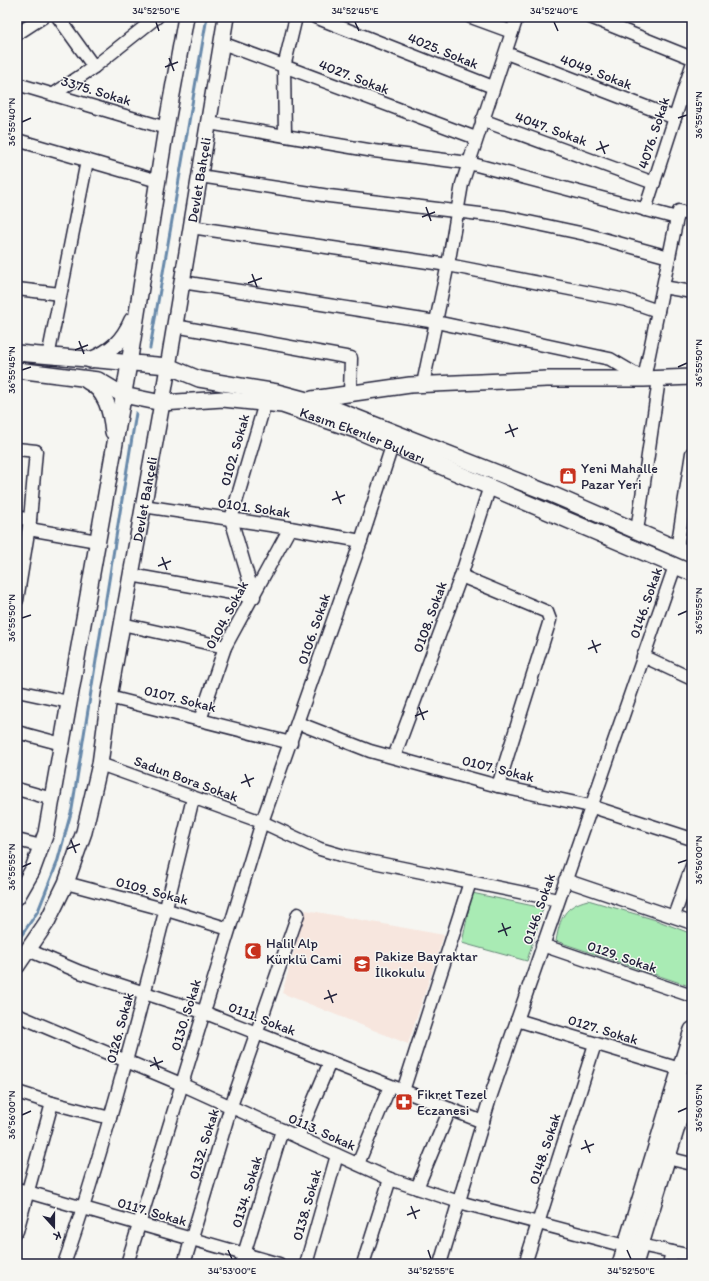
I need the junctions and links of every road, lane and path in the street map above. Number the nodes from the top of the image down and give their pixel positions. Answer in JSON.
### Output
{"nodes":[{"id":1,"x":43,"y":17,"type":"edge"},
{"id":2,"x":58,"y":17,"type":"edge"},
{"id":3,"x":157,"y":17,"type":"edge"},
{"id":4,"x":186,"y":17,"type":"edge"},
{"id":5,"x":226,"y":17,"type":"edge"},
{"id":6,"x":296,"y":17,"type":"edge"},
{"id":7,"x":316,"y":17,"type":"edge"},
{"id":8,"x":471,"y":17,"type":"edge"},
{"id":9,"x":517,"y":17,"type":"edge"},
{"id":10,"x":590,"y":17,"type":"edge"},
{"id":11,"x":512,"y":32,"type":"junction"},
{"id":12,"x":17,"y":34,"type":"edge"},
{"id":13,"x":222,"y":43,"type":"junction"},
{"id":14,"x":506,"y":53,"type":"junction"},
{"id":15,"x":692,"y":58,"type":"edge"},
{"id":16,"x":692,"y":65,"type":"edge"},
{"id":17,"x":284,"y":66,"type":"junction"},
{"id":18,"x":94,"y":67,"type":"junction"},
{"id":19,"x":17,"y":84,"type":"edge"},
{"id":20,"x":493,"y":87,"type":"junction"},
{"id":21,"x":54,"y":94,"type":"junction"},
{"id":22,"x":675,"y":118,"type":"junction"},
{"id":23,"x":482,"y":120,"type":"junction"},
{"id":24,"x":209,"y":123,"type":"junction"},
{"id":25,"x":166,"y":128,"type":"junction"},
{"id":26,"x":285,"y":136,"type":"junction"},
{"id":27,"x":476,"y":138,"type":"junction"},
{"id":28,"x":18,"y":143,"type":"edge"},
{"id":29,"x":87,"y":161,"type":"junction"},
{"id":30,"x":469,"y":163,"type":"junction"},
{"id":31,"x":200,"y":176,"type":"junction"},
{"id":32,"x":158,"y":181,"type":"junction"},
{"id":33,"x":654,"y":183,"type":"junction"},
{"id":34,"x":645,"y":210,"type":"junction"},
{"id":35,"x":458,"y":211,"type":"junction"},
{"id":36,"x":692,"y":214,"type":"edge"},
{"id":37,"x":677,"y":218,"type":"junction"},
{"id":38,"x":191,"y":227,"type":"junction"},
{"id":39,"x":669,"y":257,"type":"junction"},
{"id":40,"x":448,"y":265,"type":"junction"},
{"id":41,"x":182,"y":282,"type":"junction"},
{"id":42,"x":663,"y":287,"type":"junction"},
{"id":43,"x":17,"y":290,"type":"edge"},
{"id":44,"x":692,"y":292,"type":"edge"},
{"id":45,"x":60,"y":294,"type":"junction"},
{"id":46,"x":138,"y":306,"type":"junction"},
{"id":47,"x":658,"y":311,"type":"junction"},
{"id":48,"x":436,"y":322,"type":"junction"},
{"id":49,"x":175,"y":326,"type":"junction"},
{"id":50,"x":17,"y":353,"type":"edge"},
{"id":51,"x":48,"y":357,"type":"junction"},
{"id":52,"x":90,"y":360,"type":"junction"},
{"id":53,"x":129,"y":364,"type":"junction"},
{"id":54,"x":168,"y":366,"type":"junction"},
{"id":55,"x":17,"y":370,"type":"edge"},
{"id":56,"x":692,"y":377,"type":"edge"},
{"id":57,"x":81,"y":378,"type":"junction"},
{"id":58,"x":652,"y":379,"type":"junction"},
{"id":59,"x":423,"y":384,"type":"junction"},
{"id":60,"x":123,"y":394,"type":"junction"},
{"id":61,"x":350,"y":394,"type":"junction"},
{"id":62,"x":308,"y":400,"type":"junction"},
{"id":63,"x":162,"y":402,"type":"junction"},
{"id":64,"x":265,"y":403,"type":"junction"},
{"id":65,"x":115,"y":441,"type":"junction"},
{"id":66,"x":392,"y":446,"type":"junction"},
{"id":67,"x":17,"y":449,"type":"edge"},
{"id":68,"x":692,"y":453,"type":"edge"},
{"id":69,"x":490,"y":486,"type":"junction"},
{"id":70,"x":143,"y":506,"type":"junction"},
{"id":71,"x":17,"y":517,"type":"edge"},
{"id":72,"x":230,"y":519,"type":"junction"},
{"id":73,"x":29,"y":525,"type":"junction"},
{"id":74,"x":290,"y":528,"type":"junction"},
{"id":75,"x":637,"y":531,"type":"junction"},
{"id":76,"x":97,"y":541,"type":"junction"},
{"id":77,"x":361,"y":541,"type":"junction"},
{"id":78,"x":677,"y":549,"type":"junction"},
{"id":79,"x":692,"y":556,"type":"edge"},
{"id":80,"x":675,"y":566,"type":"junction"},
{"id":81,"x":692,"y":573,"type":"edge"},
{"id":82,"x":131,"y":575,"type":"junction"},
{"id":83,"x":461,"y":576,"type":"junction"},
{"id":84,"x":254,"y":597,"type":"junction"},
{"id":85,"x":17,"y":600,"type":"edge"},
{"id":86,"x":122,"y":624,"type":"junction"},
{"id":87,"x":225,"y":647,"type":"junction"},
{"id":88,"x":643,"y":656,"type":"junction"},
{"id":89,"x":692,"y":679,"type":"edge"},
{"id":90,"x":17,"y":692,"type":"edge"},
{"id":91,"x":109,"y":697,"type":"junction"},
{"id":92,"x":69,"y":702,"type":"junction"},
{"id":93,"x":200,"y":720,"type":"junction"},
{"id":94,"x":298,"y":723,"type":"junction"},
{"id":95,"x":17,"y":732,"type":"edge"},
{"id":96,"x":291,"y":742,"type":"junction"},
{"id":97,"x":62,"y":744,"type":"junction"},
{"id":98,"x":394,"y":757,"type":"junction"},
{"id":99,"x":100,"y":764,"type":"junction"},
{"id":100,"x":498,"y":786,"type":"junction"},
{"id":101,"x":17,"y":789,"type":"edge"},
{"id":102,"x":193,"y":798,"type":"junction"},
{"id":103,"x":52,"y":799,"type":"junction"},
{"id":104,"x":590,"y":806,"type":"junction"},
{"id":105,"x":262,"y":822,"type":"junction"},
{"id":106,"x":692,"y":839,"type":"edge"},
{"id":107,"x":17,"y":840,"type":"edge"},
{"id":108,"x":41,"y":846,"type":"junction"},
{"id":109,"x":692,"y":866,"type":"edge"},
{"id":110,"x":565,"y":880,"type":"junction"},
{"id":111,"x":470,"y":882,"type":"junction"},
{"id":112,"x":66,"y":883,"type":"junction"},
{"id":113,"x":17,"y":897,"type":"edge"},
{"id":114,"x":558,"y":900,"type":"junction"},
{"id":115,"x":167,"y":910,"type":"junction"},
{"id":116,"x":298,"y":914,"type":"dead end"},
{"id":117,"x":674,"y":916,"type":"junction"},
{"id":118,"x":692,"y":923,"type":"edge"},
{"id":119,"x":229,"y":929,"type":"junction"},
{"id":120,"x":542,"y":945,"type":"junction"},
{"id":121,"x":28,"y":950,"type":"junction"},
{"id":122,"x":17,"y":966,"type":"edge"},
{"id":123,"x":145,"y":994,"type":"junction"},
{"id":124,"x":692,"y":996,"type":"edge"},
{"id":125,"x":202,"y":1012,"type":"junction"},
{"id":126,"x":17,"y":1015,"type":"edge"},
{"id":127,"x":517,"y":1020,"type":"junction"},
{"id":128,"x":692,"y":1030,"type":"edge"},
{"id":129,"x":256,"y":1033,"type":"junction"},
{"id":130,"x":595,"y":1044,"type":"junction"},
{"id":131,"x":126,"y":1060,"type":"junction"},
{"id":132,"x":330,"y":1062,"type":"junction"},
{"id":133,"x":680,"y":1069,"type":"junction"},
{"id":134,"x":692,"y":1078,"type":"edge"},
{"id":135,"x":182,"y":1084,"type":"junction"},
{"id":136,"x":390,"y":1086,"type":"junction"},
{"id":137,"x":403,"y":1090,"type":"junction"},
{"id":138,"x":17,"y":1092,"type":"edge"},
{"id":139,"x":52,"y":1103,"type":"junction"},
{"id":140,"x":231,"y":1106,"type":"junction"},
{"id":141,"x":450,"y":1109,"type":"junction"},
{"id":142,"x":110,"y":1118,"type":"junction"},
{"id":143,"x":483,"y":1122,"type":"junction"},
{"id":144,"x":282,"y":1130,"type":"junction"},
{"id":145,"x":298,"y":1137,"type":"junction"},
{"id":146,"x":337,"y":1155,"type":"junction"},
{"id":147,"x":667,"y":1158,"type":"junction"},
{"id":148,"x":358,"y":1164,"type":"junction"},
{"id":149,"x":692,"y":1164,"type":"edge"},
{"id":150,"x":390,"y":1179,"type":"junction"},
{"id":151,"x":417,"y":1188,"type":"junction"},
{"id":152,"x":22,"y":1191,"type":"edge"},
{"id":153,"x":459,"y":1202,"type":"junction"},
{"id":154,"x":84,"y":1208,"type":"junction"},
{"id":155,"x":537,"y":1222,"type":"junction"},
{"id":156,"x":139,"y":1224,"type":"junction"},
{"id":157,"x":17,"y":1232,"type":"edge"},
{"id":158,"x":191,"y":1239,"type":"junction"},
{"id":159,"x":640,"y":1245,"type":"junction"},
{"id":160,"x":625,"y":1246,"type":"junction"},
{"id":161,"x":672,"y":1252,"type":"junction"},
{"id":162,"x":692,"y":1256,"type":"edge"},
{"id":163,"x":242,"y":1259,"type":"edge"},
{"id":164,"x":64,"y":1264,"type":"edge"},
{"id":165,"x":126,"y":1264,"type":"edge"},
{"id":166,"x":184,"y":1264,"type":"edge"},
{"id":167,"x":279,"y":1264,"type":"edge"},
{"id":168,"x":306,"y":1264,"type":"edge"},
{"id":169,"x":363,"y":1264,"type":"edge"},
{"id":170,"x":440,"y":1264,"type":"edge"},
{"id":171,"x":525,"y":1264,"type":"edge"},
{"id":172,"x":620,"y":1264,"type":"edge"},
{"id":173,"x":635,"y":1264,"type":"edge"},
{"id":174,"x":669,"y":1264,"type":"edge"}],
"edges":[{"from":1,"to":12,"type":"street"},
{"from":2,"to":18,"type":"street"},
{"from":3,"to":18,"type":"street"},
{"from":4,"to":25,"type":"street"},
{"from":5,"to":13,"type":"street","name":"Devlet Bahçeli"},
{"from":6,"to":17,"type":"street"},
{"from":7,"to":20,"type":"street","name":"4025. Sokak"},
{"from":8,"to":11,"type":"street"},
{"from":9,"to":11,"type":"street"},
{"from":10,"to":15,"type":"street"},
{"from":11,"to":14,"type":"street"},
{"from":13,"to":17,"type":"street","name":"4027. Sokak"},
{"from":13,"to":24,"type":"street","name":"Devlet Bahçeli"},
{"from":14,"to":20,"type":"street"},
{"from":14,"to":22,"type":"street","name":"4049. Sokak"},
{"from":16,"to":22,"type":"street","name":"4076. Sokak"},
{"from":17,"to":26,"type":"street"},
{"from":17,"to":27,"type":"street","name":"4027. Sokak"},
{"from":18,"to":21,"type":"street"},
{"from":19,"to":21,"type":"street","name":"3375. Sokak"},
{"from":20,"to":23,"type":"street"},
{"from":21,"to":25,"type":"street","name":"3375. Sokak"},
{"from":22,"to":33,"type":"street","name":"4076. Sokak"},
{"from":23,"to":27,"type":"street"},
{"from":23,"to":33,"type":"street","name":"4047. Sokak"},
{"from":24,"to":26,"type":"street"},
{"from":24,"to":31,"type":"street","name":"Devlet Bahçeli"},
{"from":25,"to":32,"type":"street"},
{"from":26,"to":30,"type":"street"},
{"from":27,"to":30,"type":"street"},
{"from":28,"to":29,"type":"street"},
{"from":29,"to":32,"type":"street"},
{"from":29,"to":45,"type":"street"},
{"from":30,"to":34,"type":"street"},
{"from":30,"to":35,"type":"street"},
{"from":31,"to":35,"type":"street"},
{"from":31,"to":38,"type":"street","name":"Devlet Bahçeli"},
{"from":32,"to":46,"type":"street"},
{"from":33,"to":34,"type":"street","name":"4076. Sokak"},
{"from":34,"to":37,"type":"street"},
{"from":35,"to":39,"type":"street"},
{"from":35,"to":40,"type":"street"},
{"from":36,"to":37,"type":"street"},
{"from":37,"to":39,"type":"street"},
{"from":38,"to":40,"type":"street"},
{"from":38,"to":41,"type":"street","name":"Devlet Bahçeli"},
{"from":39,"to":42,"type":"street"},
{"from":40,"to":47,"type":"street"},
{"from":40,"to":48,"type":"street"},
{"from":41,"to":48,"type":"street"},
{"from":41,"to":49,"type":"street","name":"Devlet Bahçeli"},
{"from":42,"to":44,"type":"street"},
{"from":42,"to":47,"type":"street"},
{"from":43,"to":45,"type":"street"},
{"from":45,"to":51,"type":"street"},
{"from":46,"to":52,"type":"street"},
{"from":46,"to":53,"type":"street"},
{"from":47,"to":58,"type":"street"},
{"from":48,"to":58,"type":"street"},
{"from":48,"to":59,"type":"street"},
{"from":49,"to":54,"type":"street","name":"Devlet Bahçeli"},
{"from":49,"to":61,"type":"street"},
{"from":50,"to":51,"type":"street","name":"Kasım Ekenler Bulvarı"},
{"from":51,"to":52,"type":"street","name":"Kasım Ekenler Bulvarı"},
{"from":52,"to":53,"type":"street","name":"Kasım Ekenler Bulvarı"},
{"from":53,"to":54,"type":"street","name":"Kasım Ekenler Bulvarı"},
{"from":53,"to":60,"type":"street"},
{"from":54,"to":62,"type":"street","name":"Kasım Ekenler Bulvarı"},
{"from":54,"to":63,"type":"street","name":"Devlet Bahçeli"},
{"from":55,"to":57,"type":"street","name":"Kasım Ekenler Bulvarı"},
{"from":56,"to":58,"type":"street"},
{"from":57,"to":60,"type":"street","name":"Kasım Ekenler Bulvarı"},
{"from":57,"to":65,"type":"street"},
{"from":58,"to":59,"type":"street"},
{"from":58,"to":75,"type":"street"},
{"from":59,"to":61,"type":"street"},
{"from":60,"to":63,"type":"street","name":"Kasım Ekenler Bulvarı"},
{"from":60,"to":65,"type":"street"},
{"from":61,"to":62,"type":"street"},
{"from":62,"to":75,"type":"street","name":"Kasım Ekenler Bulvarı"},
{"from":63,"to":64,"type":"street","name":"Kasım Ekenler Bulvarı"},
{"from":63,"to":70,"type":"street","name":"Devlet Bahçeli"},
{"from":64,"to":66,"type":"street","name":"Kasım Ekenler Bulvarı"},
{"from":64,"to":72,"type":"street","name":"0102. Sokak"},
{"from":65,"to":76,"type":"street"},
{"from":66,"to":69,"type":"street","name":"Kasım Ekenler Bulvarı"},
{"from":66,"to":77,"type":"street","name":"0106. Sokak"},
{"from":67,"to":73,"type":"street"},
{"from":68,"to":78,"type":"street"},
{"from":69,"to":80,"type":"street","name":"Kasım Ekenler Bulvarı"},
{"from":69,"to":83,"type":"street","name":"0108. Sokak"},
{"from":70,"to":72,"type":"street","name":"0101. Sokak"},
{"from":70,"to":82,"type":"street","name":"Devlet Bahçeli"},
{"from":71,"to":73,"type":"street"},
{"from":72,"to":74,"type":"street","name":"0101. Sokak"},
{"from":72,"to":84,"type":"street"},
{"from":73,"to":76,"type":"street"},
{"from":73,"to":85,"type":"street"},
{"from":74,"to":77,"type":"street","name":"0101. Sokak"},
{"from":74,"to":84,"type":"street","name":"0104. Sokak"},
{"from":75,"to":78,"type":"street","name":"Kasım Ekenler Bulvarı"},
{"from":76,"to":92,"type":"street"},
{"from":77,"to":94,"type":"street","name":"0106. Sokak"},
{"from":78,"to":79,"type":"street","name":"Kasım Ekenler Bulvarı"},
{"from":80,"to":81,"type":"street","name":"Kasım Ekenler Bulvarı"},
{"from":80,"to":88,"type":"street","name":"0146. Sokak"},
{"from":82,"to":84,"type":"street"},
{"from":82,"to":86,"type":"street","name":"Devlet Bahçeli"},
{"from":83,"to":98,"type":"street","name":"0108. Sokak"},
{"from":83,"to":100,"type":"street"},
{"from":84,"to":87,"type":"street","name":"0104. Sokak"},
{"from":86,"to":87,"type":"street"},
{"from":86,"to":91,"type":"street","name":"Devlet Bahçeli"},
{"from":87,"to":93,"type":"street","name":"0104. Sokak"},
{"from":88,"to":89,"type":"street"},
{"from":88,"to":104,"type":"street","name":"0146. Sokak"},
{"from":90,"to":92,"type":"street"},
{"from":91,"to":93,"type":"street","name":"0107. Sokak"},
{"from":91,"to":99,"type":"street","name":"Devlet Bahçeli"},
{"from":92,"to":97,"type":"street"},
{"from":93,"to":96,"type":"street","name":"0107. Sokak"},
{"from":94,"to":96,"type":"street","name":"0106. Sokak"},
{"from":94,"to":98,"type":"street","name":"0107. Sokak"},
{"from":95,"to":97,"type":"street"},
{"from":96,"to":105,"type":"street","name":"0106. Sokak"},
{"from":97,"to":103,"type":"street"},
{"from":98,"to":100,"type":"street","name":"0107. Sokak"},
{"from":99,"to":102,"type":"street","name":"Sadun Bora Sokak"},
{"from":99,"to":112,"type":"street","name":"Devlet Bahçeli"},
{"from":100,"to":104,"type":"street","name":"0107. Sokak"},
{"from":101,"to":103,"type":"street"},
{"from":102,"to":105,"type":"street","name":"Sadun Bora Sokak"},
{"from":102,"to":115,"type":"street","name":"0126. Sokak"},
{"from":103,"to":108,"type":"street"},
{"from":104,"to":106,"type":"street","name":"0107. Sokak"},
{"from":104,"to":110,"type":"street","name":"0146. Sokak"},
{"from":105,"to":111,"type":"street","name":"Sadun Bora Sokak"},
{"from":105,"to":119,"type":"street","name":"0130. Sokak"},
{"from":107,"to":108,"type":"street"},
{"from":108,"to":113,"type":"street"},
{"from":109,"to":117,"type":"street"},
{"from":110,"to":114,"type":"street","name":"0146. Sokak"},
{"from":110,"to":117,"type":"street"},
{"from":111,"to":114,"type":"street","name":"Sadun Bora Sokak"},
{"from":111,"to":137,"type":"street"},
{"from":112,"to":115,"type":"street","name":"0109. Sokak"},
{"from":112,"to":121,"type":"street","name":"Devlet Bahçeli"},
{"from":114,"to":120,"type":"street","name":"0146. Sokak"},
{"from":115,"to":119,"type":"street","name":"0109. Sokak"},
{"from":115,"to":123,"type":"street","name":"0126. Sokak"},
{"from":116,"to":129,"type":"street","name":"0132. Sokak"},
{"from":117,"to":118,"type":"street"},
{"from":119,"to":125,"type":"street","name":"0130. Sokak"},
{"from":120,"to":124,"type":"street","name":"0129. Sokak"},
{"from":120,"to":127,"type":"street","name":"0146. Sokak"},
{"from":121,"to":122,"type":"street","name":"Devlet Bahçeli"},
{"from":121,"to":123,"type":"street","name":"0111. Sokak"},
{"from":123,"to":125,"type":"street","name":"0111. Sokak"},
{"from":123,"to":131,"type":"street","name":"0126. Sokak"},
{"from":125,"to":129,"type":"street","name":"0111. Sokak"},
{"from":125,"to":135,"type":"street","name":"0130. Sokak"},
{"from":126,"to":131,"type":"street","name":"0113. Sokak"},
{"from":127,"to":130,"type":"street","name":"0127. Sokak"},
{"from":127,"to":143,"type":"street","name":"0146. Sokak"},
{"from":128,"to":133,"type":"street"},
{"from":129,"to":132,"type":"street","name":"0111. Sokak"},
{"from":129,"to":140,"type":"street","name":"0132. Sokak"},
{"from":130,"to":133,"type":"street","name":"0127. Sokak"},
{"from":130,"to":155,"type":"street","name":"0148. Sokak"},
{"from":131,"to":135,"type":"street","name":"0113. Sokak"},
{"from":131,"to":142,"type":"street","name":"0126. Sokak"},
{"from":132,"to":136,"type":"street","name":"0111. Sokak"},
{"from":132,"to":145,"type":"street"},
{"from":133,"to":160,"type":"street"},
{"from":134,"to":147,"type":"street"},
{"from":135,"to":140,"type":"street","name":"0113. Sokak"},
{"from":135,"to":156,"type":"street","name":"0130. Sokak"},
{"from":136,"to":137,"type":"street","name":"0111. Sokak"},
{"from":136,"to":148,"type":"street"},
{"from":137,"to":141,"type":"street","name":"0111. Sokak"},
{"from":138,"to":139,"type":"street"},
{"from":139,"to":142,"type":"street"},
{"from":139,"to":152,"type":"street"},
{"from":140,"to":144,"type":"street","name":"0113. Sokak"},
{"from":140,"to":158,"type":"street","name":"0132. Sokak"},
{"from":141,"to":143,"type":"street","name":"0111. Sokak"},
{"from":141,"to":151,"type":"street"},
{"from":142,"to":154,"type":"street","name":"0126. Sokak"},
{"from":143,"to":153,"type":"street","name":"0146. Sokak"},
{"from":144,"to":145,"type":"street","name":"0113. Sokak"},
{"from":144,"to":163,"type":"street","name":"0134. Sokak"},
{"from":145,"to":146,"type":"street","name":"0113. Sokak"},
{"from":146,"to":148,"type":"street","name":"0113. Sokak"},
{"from":146,"to":168,"type":"street","name":"0138. Sokak"},
{"from":147,"to":149,"type":"street"},
{"from":147,"to":159,"type":"street"},
{"from":148,"to":150,"type":"street","name":"0113. Sokak"},
{"from":150,"to":151,"type":"street","name":"0113. Sokak"},
{"from":150,"to":169,"type":"street"},
{"from":151,"to":153,"type":"street","name":"0113. Sokak"},
{"from":152,"to":154,"type":"street","name":"0117. Sokak"},
{"from":152,"to":157,"type":"street"},
{"from":153,"to":155,"type":"street","name":"0113. Sokak"},
{"from":153,"to":170,"type":"street","name":"0146. Sokak"},
{"from":154,"to":156,"type":"street","name":"0117. Sokak"},
{"from":154,"to":164,"type":"street","name":"0126. Sokak"},
{"from":155,"to":160,"type":"street","name":"0113. Sokak"},
{"from":155,"to":171,"type":"street","name":"0148. Sokak"},
{"from":156,"to":158,"type":"street","name":"0117. Sokak"},
{"from":156,"to":165,"type":"street","name":"0130. Sokak"},
{"from":158,"to":163,"type":"street","name":"0117. Sokak"},
{"from":158,"to":166,"type":"street","name":"0132. Sokak"},
{"from":159,"to":161,"type":"street"},
{"from":159,"to":173,"type":"street"},
{"from":160,"to":172,"type":"street"},
{"from":161,"to":162,"type":"street"},
{"from":161,"to":174,"type":"street"},
{"from":163,"to":167,"type":"street","name":"0117. Sokak"}]}
